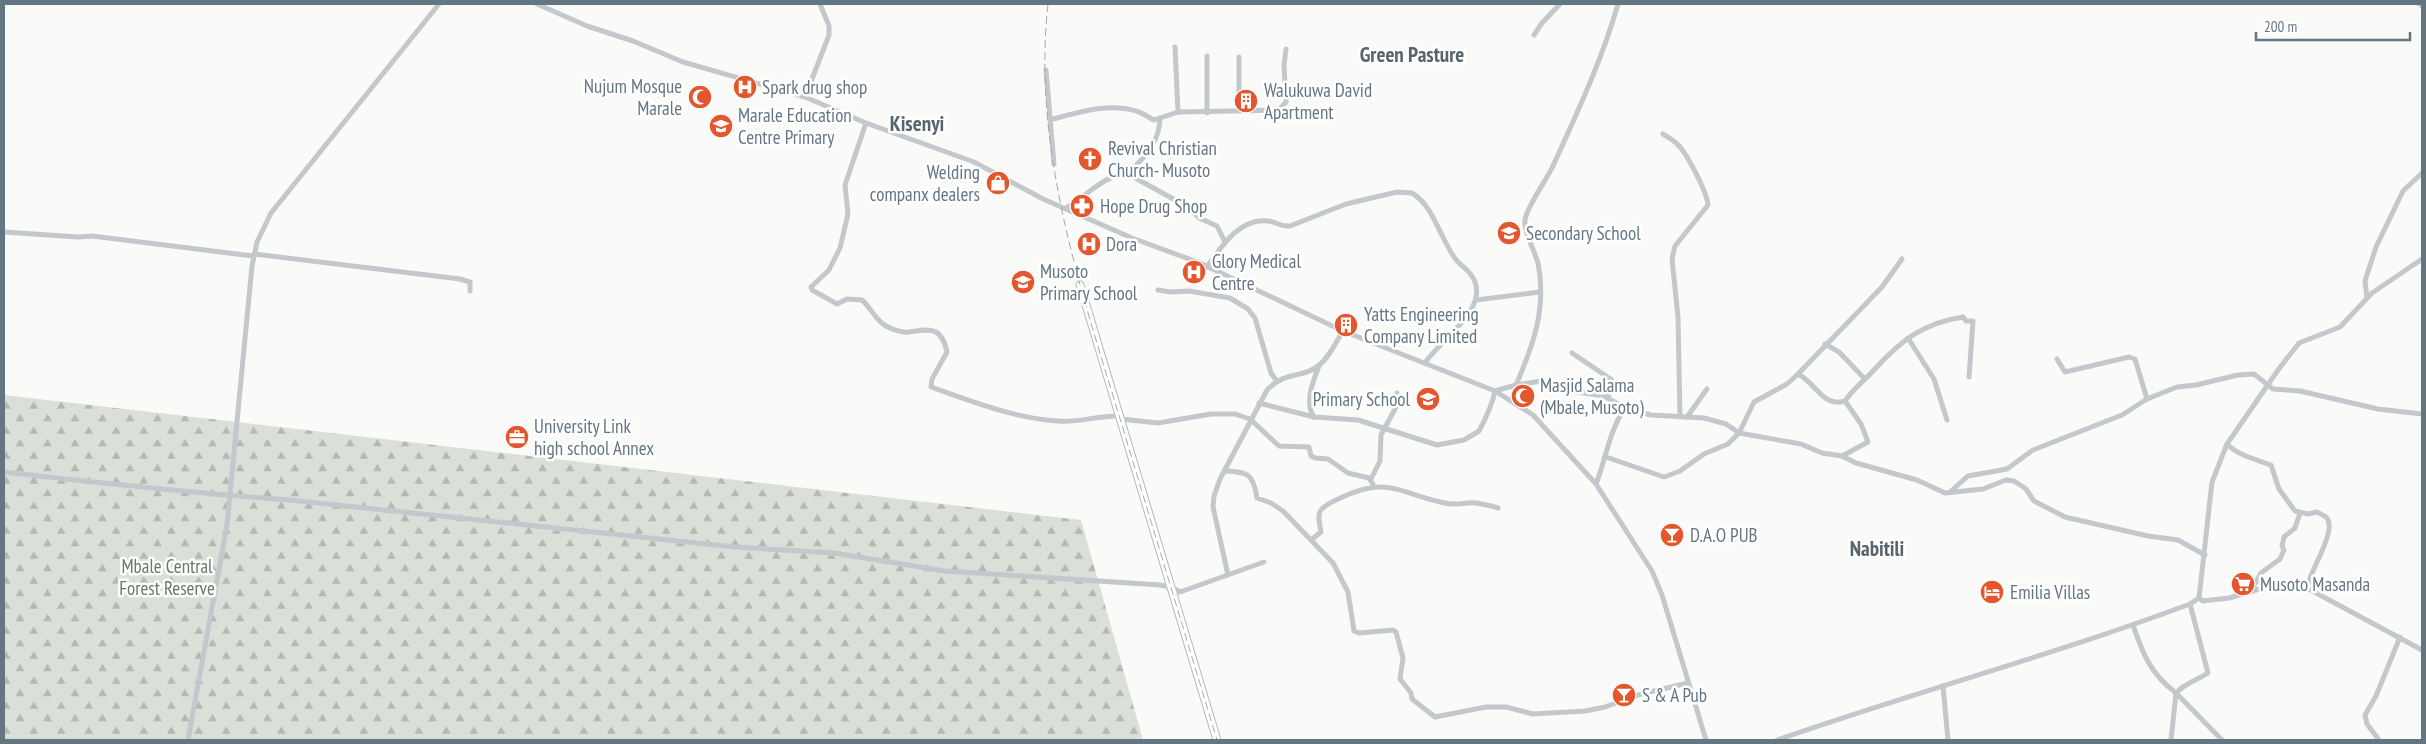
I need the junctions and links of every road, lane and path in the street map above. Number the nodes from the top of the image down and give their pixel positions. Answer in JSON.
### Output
{"nodes":[{"id":1,"x":439,"y":4,"type":"edge"},
{"id":2,"x":537,"y":4,"type":"edge"},
{"id":3,"x":820,"y":4,"type":"edge"},
{"id":4,"x":1560,"y":4,"type":"edge"},
{"id":5,"x":1618,"y":4,"type":"edge"},
{"id":6,"x":2419,"y":4,"type":"edge"},
{"id":7,"x":2422,"y":6,"type":"edge"},
{"id":8,"x":1534,"y":35,"type":"dead end"},
{"id":9,"x":1175,"y":48,"type":"dead end"},
{"id":10,"x":1286,"y":49,"type":"dead end"},
{"id":11,"x":1207,"y":56,"type":"dead end"},
{"id":12,"x":1239,"y":57,"type":"dead end"},
{"id":13,"x":1046,"y":70,"type":"dead end"},
{"id":14,"x":804,"y":96,"type":"junction"},
{"id":15,"x":1239,"y":111,"type":"junction"},
{"id":16,"x":1178,"y":112,"type":"junction"},
{"id":17,"x":1207,"y":113,"type":"junction"},
{"id":18,"x":1160,"y":119,"type":"junction"},
{"id":19,"x":1050,"y":120,"type":"junction"},
{"id":20,"x":866,"y":123,"type":"junction"},
{"id":21,"x":1663,"y":134,"type":"dead end"},
{"id":22,"x":1054,"y":164,"type":"dead end"},
{"id":23,"x":2422,"y":173,"type":"edge"},
{"id":24,"x":1128,"y":174,"type":"junction"},
{"id":25,"x":1066,"y":208,"type":"junction"},
{"id":26,"x":4,"y":232,"type":"edge"},
{"id":27,"x":1224,"y":242,"type":"junction"},
{"id":28,"x":254,"y":255,"type":"junction"},
{"id":29,"x":1902,"y":259,"type":"dead end"},
{"id":30,"x":2422,"y":259,"type":"edge"},
{"id":31,"x":1207,"y":267,"type":"junction"},
{"id":32,"x":1080,"y":285,"type":"dead end"},
{"id":33,"x":1158,"y":290,"type":"dead end"},
{"id":34,"x":470,"y":291,"type":"dead end"},
{"id":35,"x":1540,"y":292,"type":"junction"},
{"id":36,"x":2367,"y":298,"type":"junction"},
{"id":37,"x":1476,"y":300,"type":"junction"},
{"id":38,"x":1342,"y":331,"type":"junction"},
{"id":39,"x":1908,"y":338,"type":"junction"},
{"id":40,"x":1825,"y":344,"type":"junction"},
{"id":41,"x":1572,"y":353,"type":"dead end"},
{"id":42,"x":2058,"y":359,"type":"dead end"},
{"id":43,"x":1424,"y":362,"type":"junction"},
{"id":44,"x":1319,"y":366,"type":"junction"},
{"id":45,"x":1798,"y":374,"type":"junction"},
{"id":46,"x":1969,"y":377,"type":"dead end"},
{"id":47,"x":1866,"y":379,"type":"junction"},
{"id":48,"x":1276,"y":380,"type":"junction"},
{"id":49,"x":1516,"y":385,"type":"junction"},
{"id":50,"x":2268,"y":385,"type":"junction"},
{"id":51,"x":1707,"y":390,"type":"dead end"},
{"id":52,"x":1495,"y":392,"type":"junction"},
{"id":53,"x":1397,"y":393,"type":"dead end"},
{"id":54,"x":1608,"y":398,"type":"junction"},
{"id":55,"x":2147,"y":399,"type":"junction"},
{"id":56,"x":1845,"y":401,"type":"junction"},
{"id":57,"x":1260,"y":403,"type":"junction"},
{"id":58,"x":1625,"y":408,"type":"junction"},
{"id":59,"x":2422,"y":414,"type":"edge"},
{"id":60,"x":1314,"y":417,"type":"junction"},
{"id":61,"x":1680,"y":417,"type":"junction"},
{"id":62,"x":1688,"y":417,"type":"junction"},
{"id":63,"x":1120,"y":418,"type":"junction"},
{"id":64,"x":1250,"y":419,"type":"junction"},
{"id":65,"x":1947,"y":420,"type":"dead end"},
{"id":66,"x":1384,"y":428,"type":"junction"},
{"id":67,"x":1739,"y":432,"type":"junction"},
{"id":68,"x":2227,"y":444,"type":"junction"},
{"id":69,"x":1842,"y":456,"type":"junction"},
{"id":70,"x":1606,"y":457,"type":"junction"},
{"id":71,"x":1224,"y":471,"type":"junction"},
{"id":72,"x":4,"y":472,"type":"edge"},
{"id":73,"x":1371,"y":479,"type":"junction"},
{"id":74,"x":1596,"y":484,"type":"junction"},
{"id":75,"x":1374,"y":486,"type":"junction"},
{"id":76,"x":1950,"y":492,"type":"junction"},
{"id":77,"x":230,"y":497,"type":"junction"},
{"id":78,"x":1498,"y":508,"type":"dead end"},
{"id":79,"x":2300,"y":513,"type":"junction"},
{"id":80,"x":1311,"y":540,"type":"junction"},
{"id":81,"x":2205,"y":555,"type":"junction"},
{"id":82,"x":1264,"y":562,"type":"dead end"},
{"id":83,"x":1228,"y":575,"type":"junction"},
{"id":84,"x":1171,"y":587,"type":"junction"},
{"id":85,"x":2307,"y":588,"type":"junction"},
{"id":86,"x":2251,"y":591,"type":"junction"},
{"id":87,"x":2199,"y":598,"type":"junction"},
{"id":88,"x":2190,"y":604,"type":"junction"},
{"id":89,"x":2133,"y":625,"type":"junction"},
{"id":90,"x":2400,"y":637,"type":"junction"},
{"id":91,"x":2421,"y":648,"type":"edge"},
{"id":92,"x":1688,"y":683,"type":"junction"},
{"id":93,"x":1943,"y":686,"type":"junction"},
{"id":94,"x":2176,"y":693,"type":"junction"},
{"id":95,"x":188,"y":740,"type":"edge"},
{"id":96,"x":1216,"y":740,"type":"edge"},
{"id":97,"x":1706,"y":740,"type":"edge"},
{"id":98,"x":1777,"y":740,"type":"edge"},
{"id":99,"x":1948,"y":740,"type":"edge"},
{"id":100,"x":2171,"y":740,"type":"edge"},
{"id":101,"x":2222,"y":740,"type":"edge"},
{"id":102,"x":2379,"y":740,"type":"edge"}],
"edges":[{"from":1,"to":28,"type":"street"},
{"from":2,"to":14,"type":"street"},
{"from":3,"to":14,"type":"street"},
{"from":4,"to":8,"type":"street"},
{"from":5,"to":35,"type":"street"},
{"from":6,"to":7,"type":"street"},
{"from":9,"to":16,"type":"street"},
{"from":10,"to":15,"type":"street"},
{"from":11,"to":17,"type":"street"},
{"from":12,"to":15,"type":"street"},
{"from":13,"to":19,"type":"street"},
{"from":14,"to":20,"type":"street"},
{"from":15,"to":17,"type":"street"},
{"from":16,"to":17,"type":"street"},
{"from":16,"to":18,"type":"street"},
{"from":18,"to":19,"type":"street"},
{"from":18,"to":24,"type":"street"},
{"from":19,"to":22,"type":"street"},
{"from":20,"to":25,"type":"street"},
{"from":20,"to":63,"type":"street"},
{"from":21,"to":61,"type":"street"},
{"from":23,"to":36,"type":"street"},
{"from":24,"to":25,"type":"street"},
{"from":24,"to":27,"type":"street"},
{"from":25,"to":31,"type":"street"},
{"from":26,"to":28,"type":"street"},
{"from":27,"to":31,"type":"street"},
{"from":27,"to":37,"type":"street"},
{"from":28,"to":34,"type":"street"},
{"from":28,"to":77,"type":"street"},
{"from":29,"to":40,"type":"street"},
{"from":30,"to":36,"type":"street"},
{"from":31,"to":38,"type":"street"},
{"from":32,"to":63,"type":"main road"},
{"from":33,"to":48,"type":"street"},
{"from":35,"to":37,"type":"street"},
{"from":35,"to":49,"type":"street"},
{"from":36,"to":50,"type":"street"},
{"from":37,"to":43,"type":"street"},
{"from":38,"to":43,"type":"street"},
{"from":38,"to":44,"type":"street"},
{"from":39,"to":46,"type":"street"},
{"from":39,"to":47,"type":"street"},
{"from":39,"to":65,"type":"street"},
{"from":40,"to":45,"type":"street"},
{"from":40,"to":47,"type":"street"},
{"from":41,"to":54,"type":"street"},
{"from":42,"to":55,"type":"street"},
{"from":43,"to":52,"type":"street"},
{"from":44,"to":48,"type":"street"},
{"from":44,"to":60,"type":"street"},
{"from":45,"to":56,"type":"street"},
{"from":45,"to":67,"type":"street"},
{"from":47,"to":56,"type":"street"},
{"from":48,"to":57,"type":"street"},
{"from":49,"to":52,"type":"street"},
{"from":49,"to":54,"type":"street"},
{"from":50,"to":55,"type":"street"},
{"from":50,"to":59,"type":"street"},
{"from":50,"to":68,"type":"street"},
{"from":51,"to":62,"type":"street"},
{"from":52,"to":66,"type":"street"},
{"from":52,"to":74,"type":"street"},
{"from":53,"to":66,"type":"street"},
{"from":54,"to":58,"type":"street"},
{"from":55,"to":76,"type":"street"},
{"from":56,"to":69,"type":"street"},
{"from":57,"to":60,"type":"street"},
{"from":57,"to":64,"type":"street"},
{"from":58,"to":61,"type":"street"},
{"from":58,"to":70,"type":"street"},
{"from":60,"to":66,"type":"street"},
{"from":61,"to":62,"type":"street"},
{"from":62,"to":67,"type":"street"},
{"from":63,"to":64,"type":"street"},
{"from":63,"to":84,"type":"main road"},
{"from":64,"to":71,"type":"street"},
{"from":64,"to":73,"type":"street"},
{"from":66,"to":73,"type":"street"},
{"from":67,"to":69,"type":"street"},
{"from":67,"to":70,"type":"street"},
{"from":68,"to":79,"type":"street"},
{"from":68,"to":81,"type":"street"},
{"from":69,"to":76,"type":"street"},
{"from":70,"to":74,"type":"street"},
{"from":71,"to":80,"type":"street"},
{"from":71,"to":83,"type":"street"},
{"from":72,"to":77,"type":"street"},
{"from":73,"to":75,"type":"street"},
{"from":74,"to":92,"type":"street"},
{"from":75,"to":78,"type":"street"},
{"from":75,"to":80,"type":"street"},
{"from":76,"to":81,"type":"street"},
{"from":77,"to":84,"type":"street"},
{"from":77,"to":95,"type":"street"},
{"from":79,"to":85,"type":"street"},
{"from":79,"to":86,"type":"street"},
{"from":80,"to":92,"type":"street"},
{"from":81,"to":87,"type":"street"},
{"from":82,"to":83,"type":"street"},
{"from":83,"to":84,"type":"street"},
{"from":84,"to":96,"type":"main road"},
{"from":85,"to":86,"type":"street"},
{"from":85,"to":90,"type":"street"},
{"from":86,"to":87,"type":"street"},
{"from":87,"to":88,"type":"street"},
{"from":88,"to":89,"type":"street"},
{"from":88,"to":94,"type":"street"},
{"from":89,"to":93,"type":"street"},
{"from":89,"to":94,"type":"street"},
{"from":90,"to":91,"type":"street"},
{"from":90,"to":102,"type":"street"},
{"from":92,"to":97,"type":"street"},
{"from":93,"to":98,"type":"street"},
{"from":93,"to":99,"type":"street"},
{"from":94,"to":100,"type":"street"},
{"from":94,"to":101,"type":"street"}]}
